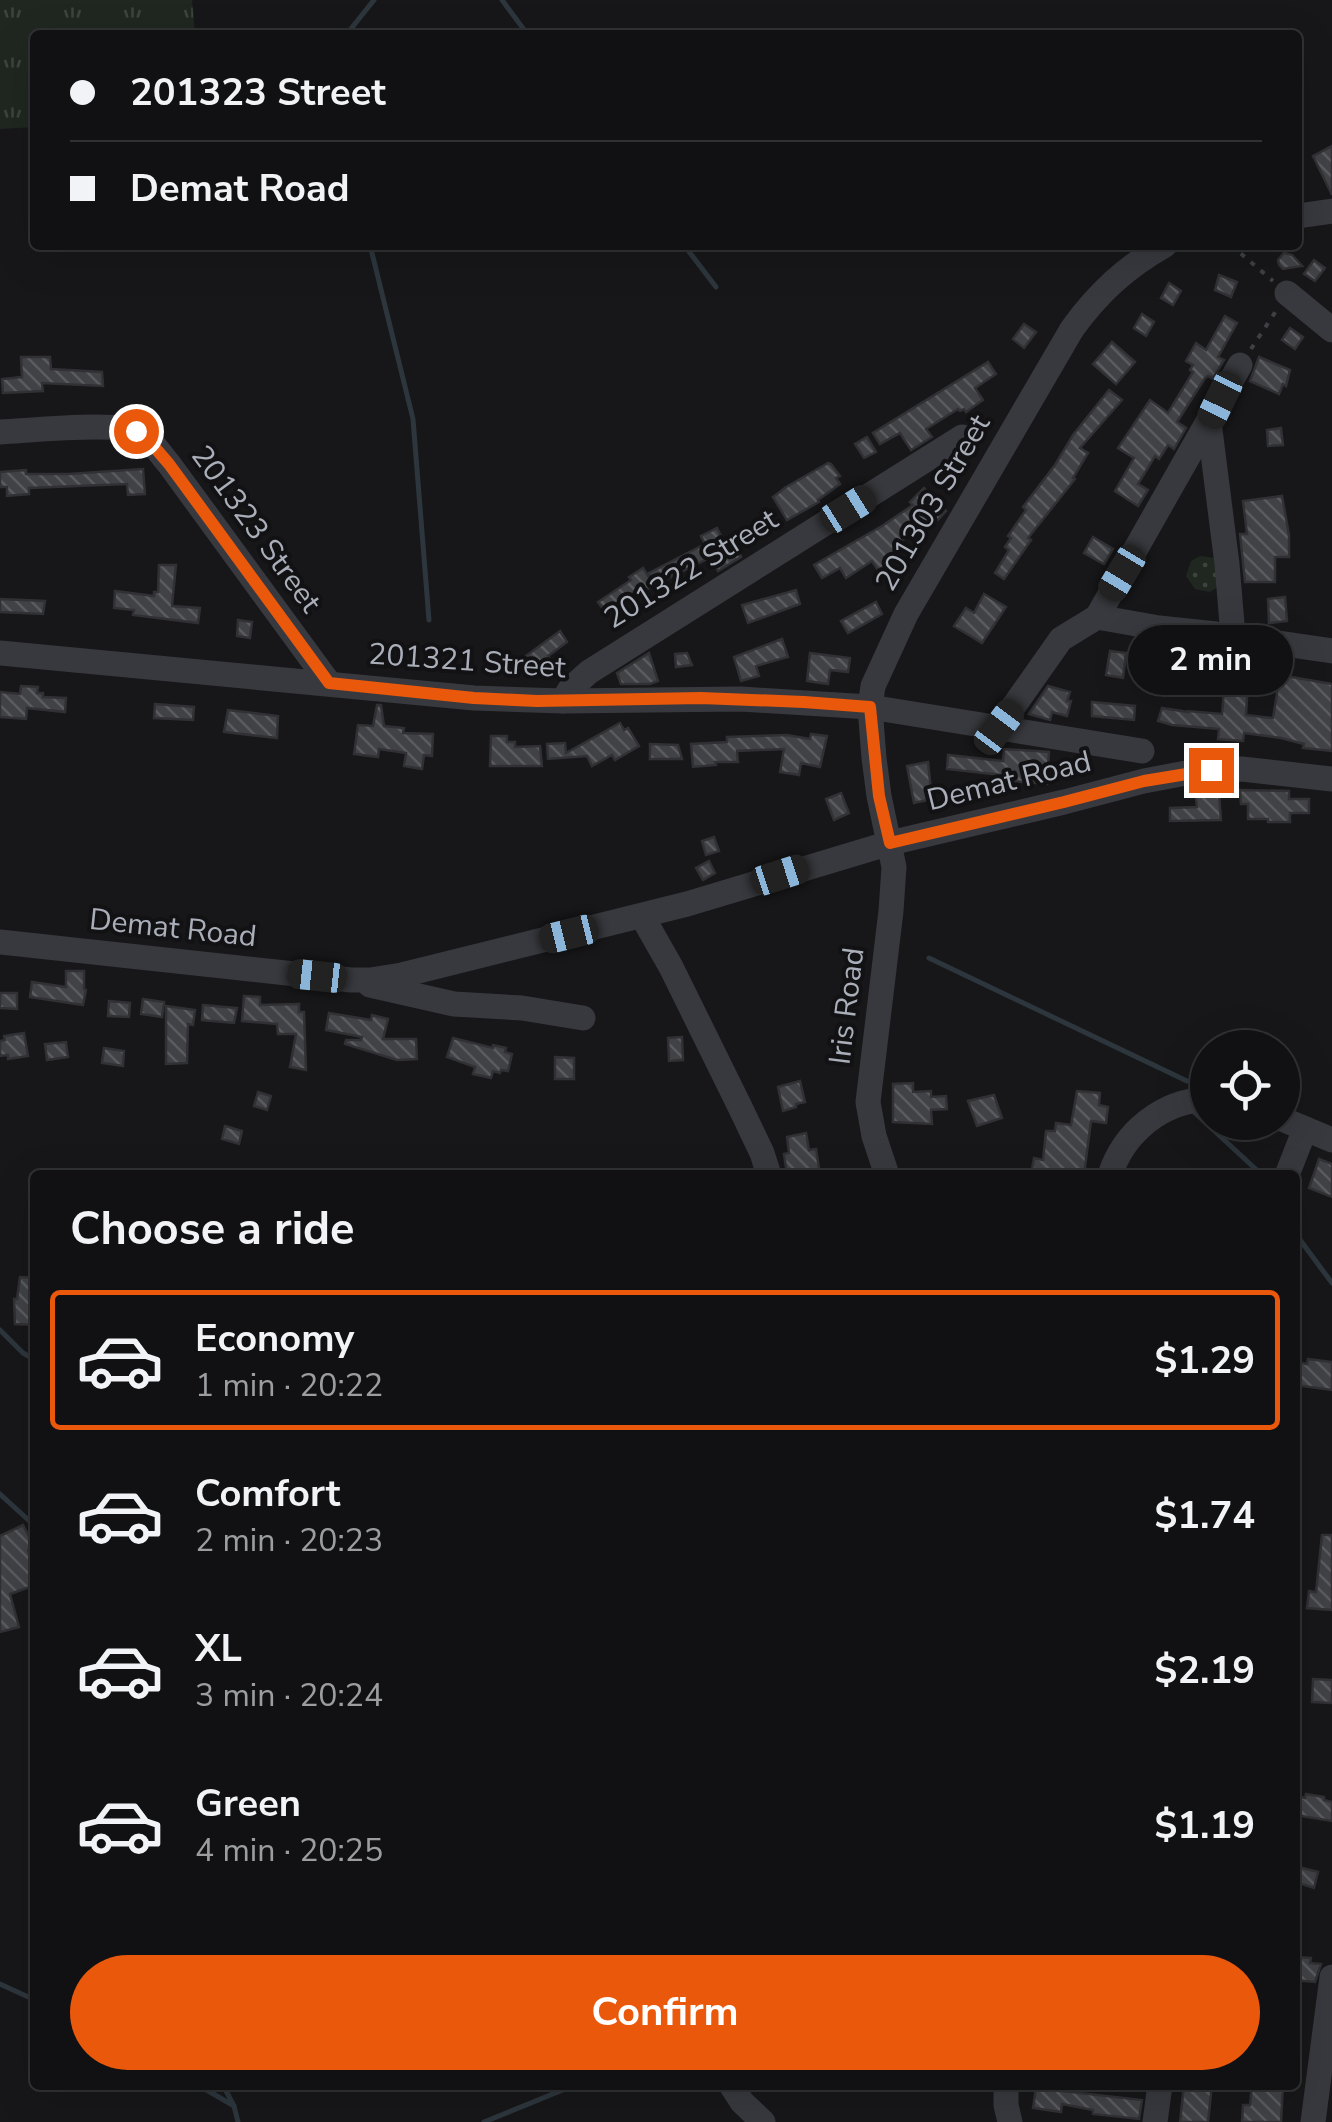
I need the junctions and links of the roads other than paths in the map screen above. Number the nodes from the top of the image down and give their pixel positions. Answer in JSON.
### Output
{"nodes":[{"id":1,"x":1332,"y":211,"type":"edge"},
{"id":2,"x":1302,"y":215,"type":"edge"},
{"id":3,"x":1157,"y":250,"type":"edge"},
{"id":4,"x":1288,"y":293,"type":"road end"},
{"id":5,"x":1332,"y":330,"type":"edge"},
{"id":6,"x":1240,"y":365,"type":"road end"},
{"id":7,"x":1209,"y":422,"type":"junction"},
{"id":8,"x":0,"y":432,"type":"edge"},
{"id":9,"x":962,"y":437,"type":"dead end"},
{"id":10,"x":1097,"y":617,"type":"junction"},
{"id":11,"x":1233,"y":636,"type":"junction"},
{"id":12,"x":1332,"y":652,"type":"edge"},
{"id":13,"x":0,"y":653,"type":"edge"},
{"id":14,"x":329,"y":683,"type":"junction"},
{"id":15,"x":563,"y":702,"type":"junction"},
{"id":16,"x":870,"y":707,"type":"junction"},
{"id":17,"x":999,"y":727,"type":"junction"},
{"id":18,"x":1142,"y":751,"type":"dead end"},
{"id":19,"x":1332,"y":780,"type":"edge"},
{"id":20,"x":890,"y":843,"type":"junction"},
{"id":21,"x":642,"y":916,"type":"junction"},
{"id":22,"x":0,"y":942,"type":"edge"},
{"id":23,"x":351,"y":980,"type":"junction"},
{"id":24,"x":583,"y":1018,"type":"dead end"},
{"id":25,"x":1190,"y":1102,"type":"edge"},
{"id":26,"x":1300,"y":1127,"type":"edge"},
{"id":27,"x":1292,"y":1140,"type":"edge"},
{"id":28,"x":1332,"y":1140,"type":"edge"},
{"id":29,"x":767,"y":1170,"type":"edge"},
{"id":30,"x":884,"y":1170,"type":"edge"},
{"id":31,"x":1112,"y":1170,"type":"edge"},
{"id":32,"x":1288,"y":1170,"type":"edge"},
{"id":33,"x":1332,"y":1977,"type":"edge"},
{"id":34,"x":735,"y":2090,"type":"edge"},
{"id":35,"x":1006,"y":2090,"type":"edge"},
{"id":36,"x":1159,"y":2090,"type":"edge"},
{"id":37,"x":762,"y":2122,"type":"edge"},
{"id":38,"x":1010,"y":2122,"type":"edge"},
{"id":39,"x":1156,"y":2122,"type":"edge"},
{"id":40,"x":1313,"y":2122,"type":"edge"}],
"edges":[{"from":1,"to":2,"type":"street"},
{"from":3,"to":16,"type":"street","name":"201303 Street"},
{"from":4,"to":5,"type":"street"},
{"from":6,"to":7,"type":"street"},
{"from":7,"to":10,"type":"street"},
{"from":7,"to":11,"type":"street"},
{"from":8,"to":14,"type":"street","name":"201323 Street"},
{"from":9,"to":15,"type":"street","name":"201322 Street"},
{"from":10,"to":11,"type":"street"},
{"from":10,"to":17,"type":"street"},
{"from":11,"to":12,"type":"street"},
{"from":13,"to":14,"type":"street","name":"201321 Street"},
{"from":14,"to":15,"type":"street","name":"201321 Street"},
{"from":15,"to":16,"type":"street","name":"201321 Street"},
{"from":16,"to":17,"type":"street","name":"201321 Street"},
{"from":16,"to":20,"type":"street","name":"201303 Street"},
{"from":17,"to":18,"type":"street","name":"201321 Street"},
{"from":19,"to":20,"type":"street","name":"Demat Road"},
{"from":20,"to":21,"type":"street","name":"Demat Road"},
{"from":20,"to":30,"type":"street","name":"Iris Road"},
{"from":21,"to":23,"type":"street","name":"Demat Road"},
{"from":21,"to":29,"type":"street"},
{"from":22,"to":23,"type":"street","name":"Demat Road"},
{"from":23,"to":24,"type":"street"},
{"from":25,"to":31,"type":"street"},
{"from":26,"to":28,"type":"street"},
{"from":27,"to":32,"type":"street"},
{"from":33,"to":40,"type":"street"},
{"from":34,"to":37,"type":"street"},
{"from":35,"to":38,"type":"street"},
{"from":36,"to":39,"type":"street"}]}
